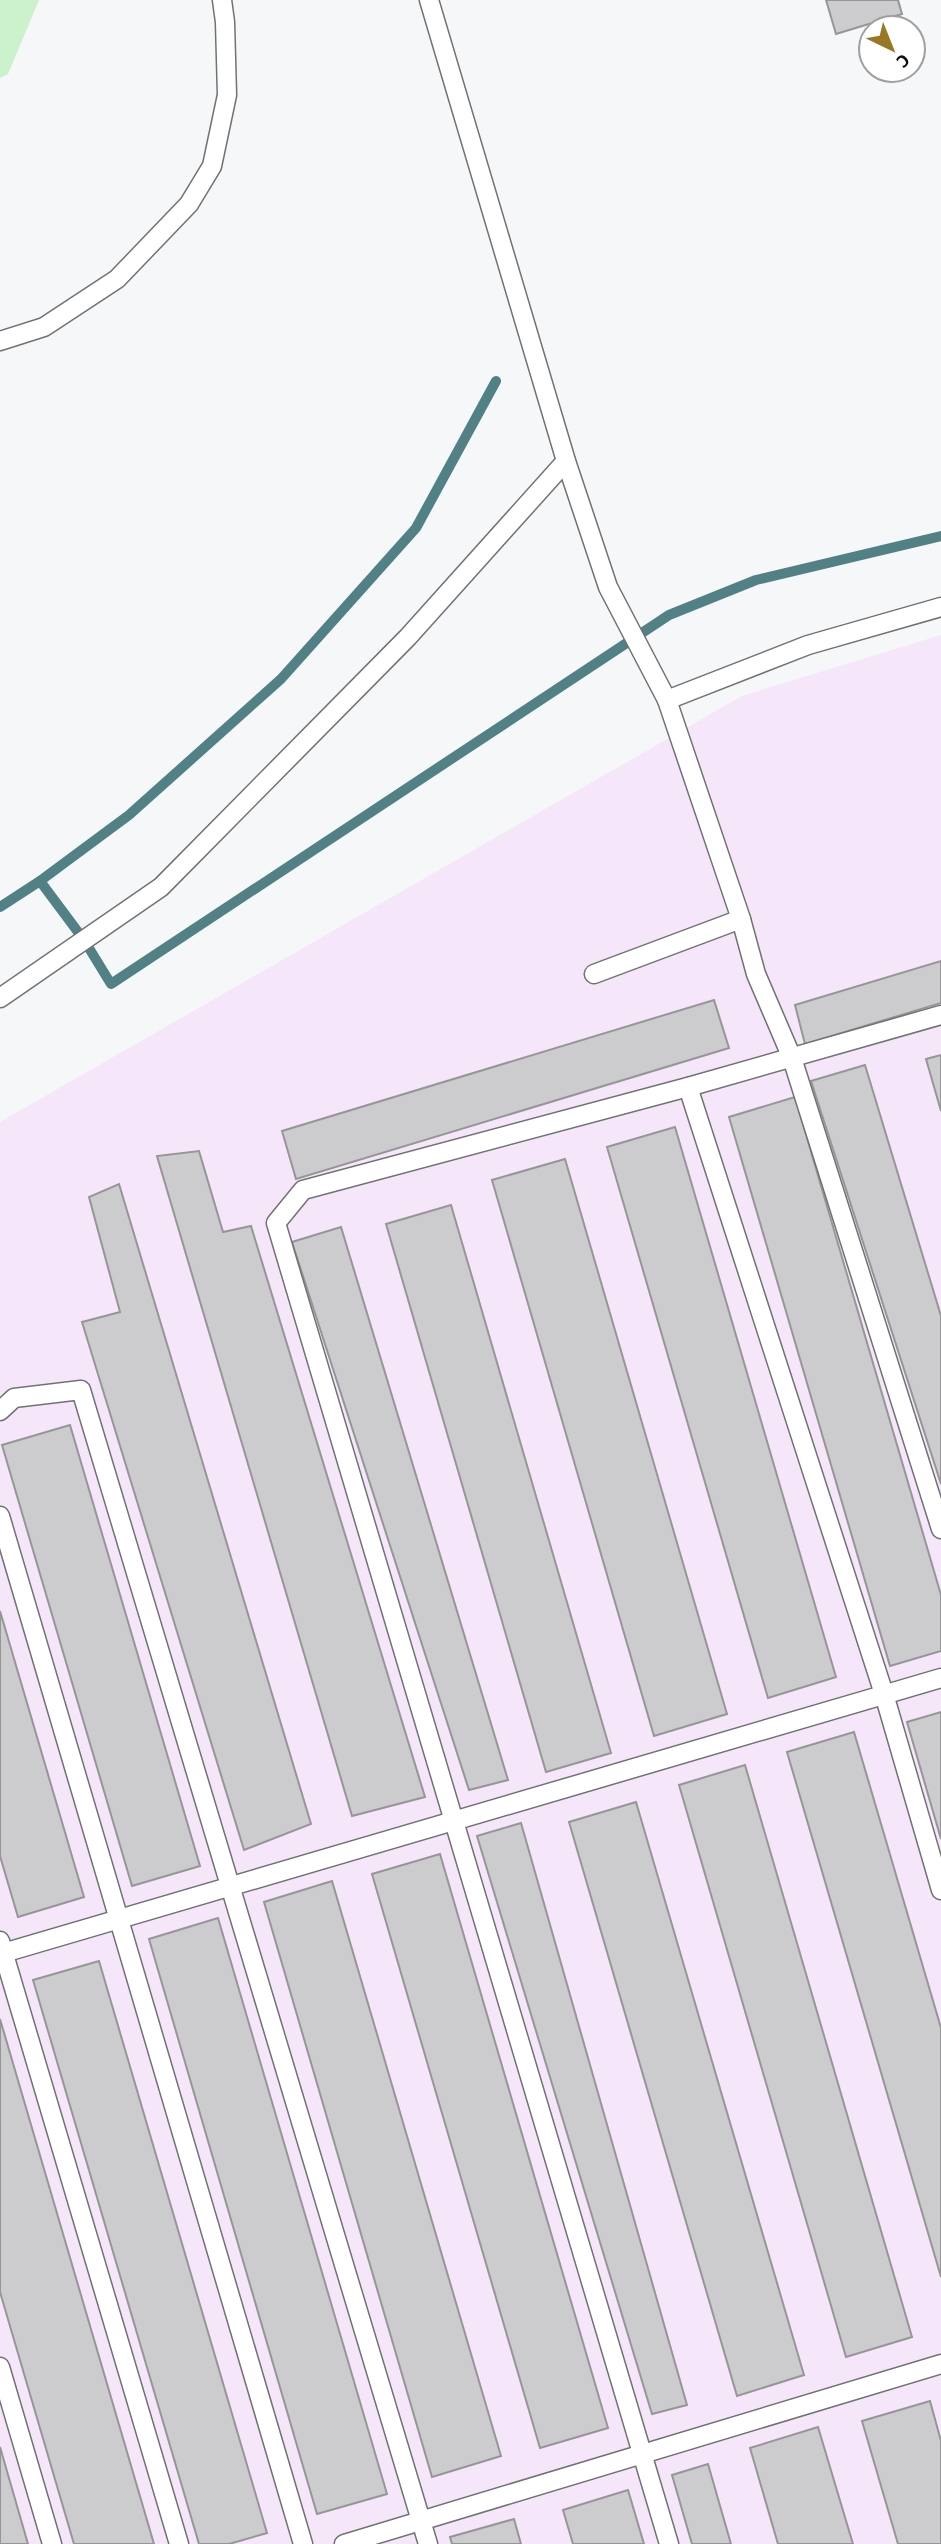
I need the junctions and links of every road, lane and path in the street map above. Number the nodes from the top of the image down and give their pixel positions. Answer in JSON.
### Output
{"nodes":[{"id":1,"x":222,"y":0,"type":"edge"},
{"id":2,"x":429,"y":0,"type":"edge"},
{"id":3,"x":0,"y":341,"type":"edge"},
{"id":4,"x":566,"y":461,"type":"junction"},
{"id":5,"x":941,"y":607,"type":"edge"},
{"id":6,"x":667,"y":700,"type":"junction"},
{"id":7,"x":741,"y":919,"type":"junction"},
{"id":8,"x":594,"y":974,"type":"dead end"},
{"id":9,"x":0,"y":998,"type":"edge"},
{"id":10,"x":941,"y":1015,"type":"edge"},
{"id":11,"x":792,"y":1058,"type":"junction"},
{"id":12,"x":688,"y":1087,"type":"junction"},
{"id":13,"x":0,"y":1411,"type":"edge"},
{"id":14,"x":0,"y":1516,"type":"edge"},
{"id":15,"x":941,"y":1529,"type":"edge"},
{"id":16,"x":941,"y":1678,"type":"edge"},
{"id":17,"x":884,"y":1694,"type":"junction"},
{"id":18,"x":454,"y":1821,"type":"junction"},
{"id":19,"x":230,"y":1886,"type":"junction"},
{"id":20,"x":941,"y":1890,"type":"edge"},
{"id":21,"x":118,"y":1919,"type":"junction"},
{"id":22,"x":1,"y":1949,"type":"edge"},
{"id":23,"x":941,"y":2364,"type":"edge"},
{"id":24,"x":0,"y":2367,"type":"edge"},
{"id":25,"x":640,"y":2454,"type":"junction"},
{"id":26,"x":421,"y":2521,"type":"junction"},
{"id":27,"x":52,"y":2544,"type":"edge"},
{"id":28,"x":179,"y":2544,"type":"edge"},
{"id":29,"x":303,"y":2544,"type":"edge"},
{"id":30,"x":344,"y":2544,"type":"edge"},
{"id":31,"x":428,"y":2544,"type":"edge"},
{"id":32,"x":669,"y":2544,"type":"edge"}],
"edges":[{"from":1,"to":3,"type":"lane"},
{"from":2,"to":4,"type":"lane"},
{"from":4,"to":6,"type":"lane"},
{"from":4,"to":9,"type":"lane"},
{"from":5,"to":6,"type":"lane"},
{"from":6,"to":7,"type":"lane"},
{"from":7,"to":8,"type":"lane"},
{"from":7,"to":11,"type":"lane"},
{"from":10,"to":11,"type":"lane"},
{"from":11,"to":12,"type":"lane"},
{"from":11,"to":15,"type":"lane"},
{"from":12,"to":17,"type":"lane"},
{"from":12,"to":18,"type":"lane"},
{"from":13,"to":19,"type":"lane"},
{"from":14,"to":21,"type":"lane"},
{"from":16,"to":17,"type":"lane"},
{"from":17,"to":18,"type":"lane"},
{"from":17,"to":20,"type":"lane"},
{"from":18,"to":19,"type":"lane"},
{"from":18,"to":25,"type":"lane"},
{"from":19,"to":21,"type":"lane"},
{"from":19,"to":26,"type":"lane"},
{"from":21,"to":22,"type":"lane"},
{"from":21,"to":29,"type":"lane"},
{"from":22,"to":28,"type":"lane"},
{"from":23,"to":25,"type":"lane"},
{"from":24,"to":27,"type":"lane"},
{"from":25,"to":26,"type":"lane"},
{"from":25,"to":32,"type":"lane"},
{"from":26,"to":30,"type":"lane"},
{"from":26,"to":31,"type":"lane"}]}
